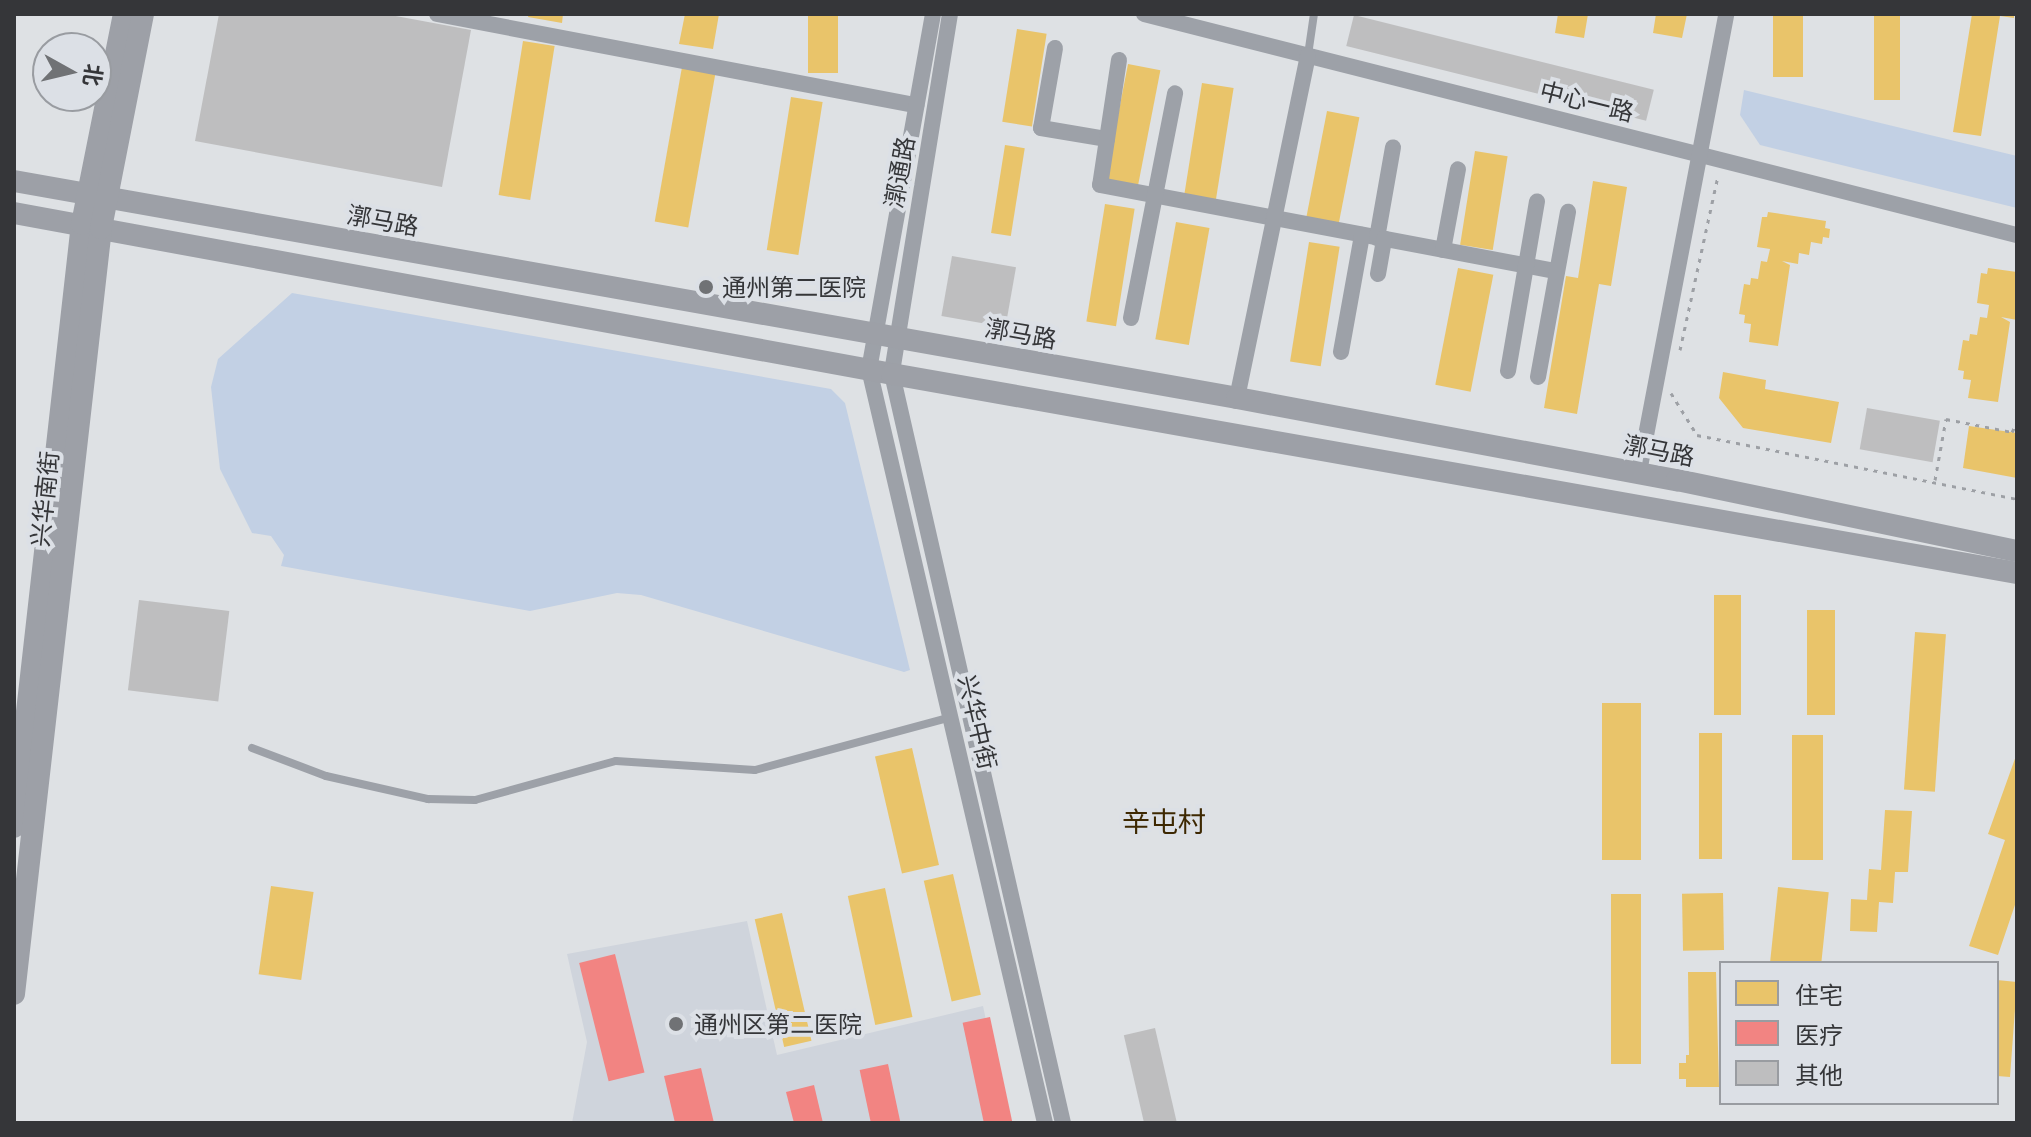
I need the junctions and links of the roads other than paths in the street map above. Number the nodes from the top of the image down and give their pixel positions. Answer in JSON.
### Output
{"nodes":[{"id":1,"x":124,"y":14,"type":"edge"},
{"id":2,"x":143,"y":14,"type":"edge"},
{"id":3,"x":437,"y":14,"type":"edge"},
{"id":4,"x":933,"y":14,"type":"edge"},
{"id":5,"x":950,"y":14,"type":"edge"},
{"id":6,"x":1144,"y":14,"type":"edge"},
{"id":7,"x":1314,"y":14,"type":"edge"},
{"id":8,"x":1726,"y":14,"type":"edge"},
{"id":9,"x":463,"y":17,"type":"edge"},
{"id":10,"x":1055,"y":48,"type":"dead end"},
{"id":11,"x":1308,"y":55,"type":"junction"},
{"id":12,"x":1119,"y":60,"type":"dead end"},
{"id":13,"x":1175,"y":93,"type":"dead end"},
{"id":14,"x":916,"y":105,"type":"junction"},
{"id":15,"x":1107,"y":139,"type":"junction"},
{"id":16,"x":1393,"y":147,"type":"dead end"},
{"id":17,"x":1698,"y":153,"type":"junction"},
{"id":18,"x":1458,"y":169,"type":"dead end"},
{"id":19,"x":14,"y":181,"type":"edge"},
{"id":20,"x":1157,"y":195,"type":"junction"},
{"id":21,"x":97,"y":196,"type":"junction"},
{"id":22,"x":1537,"y":201,"type":"dead end"},
{"id":23,"x":1568,"y":212,"type":"dead end"},
{"id":24,"x":14,"y":213,"type":"edge"},
{"id":25,"x":1274,"y":219,"type":"junction"},
{"id":26,"x":92,"y":226,"type":"junction"},
{"id":27,"x":2017,"y":235,"type":"edge"},
{"id":28,"x":1374,"y":237,"type":"junction"},
{"id":29,"x":1443,"y":250,"type":"junction"},
{"id":30,"x":1526,"y":265,"type":"junction"},
{"id":31,"x":1557,"y":271,"type":"junction"},
{"id":32,"x":1378,"y":274,"type":"dead end"},
{"id":33,"x":1131,"y":318,"type":"dead end"},
{"id":34,"x":885,"y":335,"type":"junction"},
{"id":35,"x":1341,"y":352,"type":"dead end"},
{"id":36,"x":869,"y":369,"type":"junction"},
{"id":37,"x":1508,"y":371,"type":"dead end"},
{"id":38,"x":892,"y":374,"type":"junction"},
{"id":39,"x":1538,"y":377,"type":"dead end"},
{"id":40,"x":1237,"y":398,"type":"junction"},
{"id":41,"x":1639,"y":472,"type":"junction"},
{"id":42,"x":2017,"y":551,"type":"edge"},
{"id":43,"x":2017,"y":573,"type":"edge"},
{"id":44,"x":952,"y":717,"type":"junction"},
{"id":45,"x":252,"y":748,"type":"dead end"},
{"id":46,"x":14,"y":827,"type":"edge"},
{"id":47,"x":14,"y":994,"type":"edge"},
{"id":48,"x":1045,"y":1123,"type":"edge"},
{"id":49,"x":1063,"y":1123,"type":"edge"}],
"edges":[{"from":1,"to":21,"type":"main road","name":"兴华南街"},
{"from":2,"to":21,"type":"main road","name":"兴华南街"},
{"from":3,"to":9,"type":"street"},
{"from":4,"to":14,"type":"street","name":"漷通路"},
{"from":5,"to":34,"type":"street","name":"漷通路"},
{"from":6,"to":11,"type":"street","name":"中心一路"},
{"from":7,"to":11,"type":"lane"},
{"from":8,"to":17,"type":"street"},
{"from":9,"to":14,"type":"street"},
{"from":10,"to":15,"type":"street"},
{"from":11,"to":17,"type":"street","name":"中心一路"},
{"from":11,"to":25,"type":"street"},
{"from":12,"to":15,"type":"street"},
{"from":13,"to":20,"type":"street"},
{"from":14,"to":34,"type":"street","name":"漷通路"},
{"from":15,"to":20,"type":"street"},
{"from":16,"to":28,"type":"street"},
{"from":17,"to":27,"type":"street","name":"中心一路"},
{"from":17,"to":41,"type":"street"},
{"from":18,"to":29,"type":"street"},
{"from":19,"to":21,"type":"main road","name":"漷马路"},
{"from":20,"to":25,"type":"street"},
{"from":20,"to":33,"type":"street"},
{"from":21,"to":26,"type":"main road","name":"兴华南街"},
{"from":21,"to":34,"type":"main road","name":"漷马路"},
{"from":22,"to":30,"type":"street"},
{"from":23,"to":31,"type":"street"},
{"from":24,"to":26,"type":"main road"},
{"from":25,"to":28,"type":"street"},
{"from":25,"to":40,"type":"street"},
{"from":26,"to":36,"type":"main road"},
{"from":26,"to":46,"type":"main road","name":"兴华南街"},
{"from":26,"to":47,"type":"main road","name":"兴华南街"},
{"from":28,"to":29,"type":"street"},
{"from":28,"to":32,"type":"street"},
{"from":28,"to":35,"type":"street"},
{"from":29,"to":30,"type":"street"},
{"from":30,"to":31,"type":"street"},
{"from":30,"to":37,"type":"street"},
{"from":31,"to":39,"type":"street"},
{"from":34,"to":36,"type":"street","name":"兴华中街"},
{"from":34,"to":38,"type":"street","name":"兴华中街"},
{"from":34,"to":40,"type":"main road","name":"漷马路"},
{"from":36,"to":38,"type":"main road"},
{"from":36,"to":44,"type":"street","name":"兴华中街"},
{"from":38,"to":43,"type":"main road"},
{"from":38,"to":49,"type":"street","name":"兴华中街"},
{"from":40,"to":41,"type":"main road","name":"漷马路"},
{"from":41,"to":42,"type":"main road","name":"漷马路"},
{"from":44,"to":45,"type":"lane"},
{"from":44,"to":48,"type":"street","name":"兴华中街"}]}
